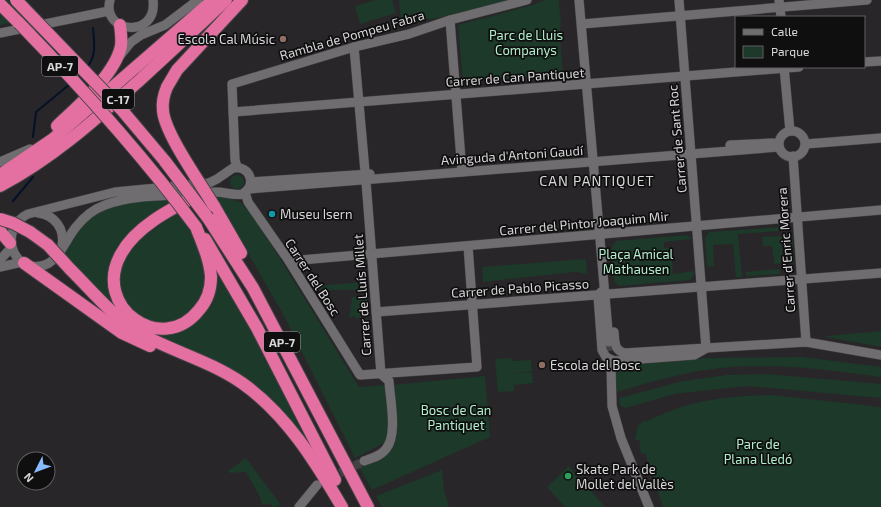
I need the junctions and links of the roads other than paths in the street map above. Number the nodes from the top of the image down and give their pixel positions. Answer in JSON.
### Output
{"nodes":[{"id":1,"x":16,"y":0,"type":"edge"},
{"id":2,"x":110,"y":0,"type":"edge"},
{"id":3,"x":153,"y":0,"type":"edge"},
{"id":4,"x":198,"y":0,"type":"edge"},
{"id":5,"x":214,"y":0,"type":"edge"},
{"id":6,"x":226,"y":0,"type":"edge"},
{"id":7,"x":242,"y":0,"type":"edge"},
{"id":8,"x":527,"y":0,"type":"edge"},
{"id":9,"x":579,"y":0,"type":"edge"},
{"id":10,"x":679,"y":0,"type":"edge"},
{"id":11,"x":867,"y":0,"type":"edge"},
{"id":12,"x":0,"y":4,"type":"edge"},
{"id":13,"x":780,"y":8,"type":"edge"},
{"id":14,"x":110,"y":11,"type":"junction"},
{"id":15,"x":680,"y":16,"type":"junction"},
{"id":16,"x":450,"y":20,"type":"junction"},
{"id":17,"x":582,"y":24,"type":"junction"},
{"id":18,"x":120,"y":25,"type":"junction"},
{"id":19,"x":0,"y":34,"type":"edge"},
{"id":20,"x":354,"y":47,"type":"junction"},
{"id":21,"x":881,"y":61,"type":"edge"},
{"id":22,"x":115,"y":62,"type":"junction"},
{"id":23,"x":865,"y":62,"type":"edge"},
{"id":24,"x":784,"y":68,"type":"edge"},
{"id":25,"x":685,"y":77,"type":"junction"},
{"id":26,"x":586,"y":84,"type":"junction"},
{"id":27,"x":456,"y":94,"type":"junction"},
{"id":28,"x":360,"y":102,"type":"junction"},
{"id":29,"x":233,"y":112,"type":"junction"},
{"id":30,"x":790,"y":131,"type":"junction"},
{"id":31,"x":881,"y":138,"type":"edge"},
{"id":32,"x":806,"y":144,"type":"junction"},
{"id":33,"x":779,"y":145,"type":"junction"},
{"id":34,"x":30,"y":149,"type":"junction"},
{"id":35,"x":691,"y":151,"type":"junction"},
{"id":36,"x":793,"y":156,"type":"junction"},
{"id":37,"x":592,"y":159,"type":"junction"},
{"id":38,"x":0,"y":162,"type":"edge"},
{"id":39,"x":237,"y":167,"type":"junction"},
{"id":40,"x":0,"y":169,"type":"edge"},
{"id":41,"x":462,"y":170,"type":"junction"},
{"id":42,"x":0,"y":175,"type":"edge"},
{"id":43,"x":224,"y":175,"type":"junction"},
{"id":44,"x":366,"y":177,"type":"junction"},
{"id":45,"x":0,"y":186,"type":"edge"},
{"id":46,"x":248,"y":188,"type":"junction"},
{"id":47,"x":230,"y":193,"type":"junction"},
{"id":48,"x":200,"y":194,"type":"junction"},
{"id":49,"x":881,"y":210,"type":"edge"},
{"id":50,"x":36,"y":213,"type":"junction"},
{"id":51,"x":797,"y":218,"type":"junction"},
{"id":52,"x":0,"y":219,"type":"edge"},
{"id":53,"x":697,"y":226,"type":"junction"},
{"id":54,"x":196,"y":227,"type":"junction"},
{"id":55,"x":0,"y":231,"type":"edge"},
{"id":56,"x":600,"y":235,"type":"junction"},
{"id":57,"x":11,"y":246,"type":"junction"},
{"id":58,"x":62,"y":246,"type":"junction"},
{"id":59,"x":468,"y":246,"type":"junction"},
{"id":60,"x":372,"y":253,"type":"junction"},
{"id":61,"x":0,"y":260,"type":"edge"},
{"id":62,"x":289,"y":261,"type":"junction"},
{"id":63,"x":23,"y":263,"type":"junction"},
{"id":64,"x":0,"y":267,"type":"edge"},
{"id":65,"x":881,"y":273,"type":"edge"},
{"id":66,"x":801,"y":280,"type":"junction"},
{"id":67,"x":702,"y":286,"type":"junction"},
{"id":68,"x":604,"y":294,"type":"junction"},
{"id":69,"x":473,"y":305,"type":"junction"},
{"id":70,"x":376,"y":312,"type":"junction"},
{"id":71,"x":806,"y":342,"type":"junction"},
{"id":72,"x":706,"y":348,"type":"junction"},
{"id":73,"x":881,"y":355,"type":"edge"},
{"id":74,"x":200,"y":360,"type":"junction"},
{"id":75,"x":611,"y":365,"type":"tunnel mouth"},
{"id":76,"x":381,"y":374,"type":"junction"},
{"id":77,"x":364,"y":461,"type":"tunnel mouth"},
{"id":78,"x":349,"y":471,"type":"junction"},
{"id":79,"x":317,"y":485,"type":"dead end"},
{"id":80,"x":340,"y":499,"type":"edge"},
{"id":81,"x":299,"y":507,"type":"edge"},
{"id":82,"x":349,"y":507,"type":"edge"},
{"id":83,"x":368,"y":507,"type":"edge"},
{"id":84,"x":649,"y":507,"type":"edge"}],
"edges":[{"from":1,"to":78,"type":"highway","number":"AP-7","bridge":true},
{"from":2,"to":14,"type":"street"},
{"from":3,"to":18,"type":"street"},
{"from":4,"to":22,"type":"street"},
{"from":5,"to":42,"type":"highway","number":"C-17"},
{"from":6,"to":45,"type":"highway","number":"C-17"},
{"from":7,"to":78,"type":"highway","bridge":true},
{"from":8,"to":16,"type":"street","name":"Rambla de Pompeu Fabra"},
{"from":9,"to":17,"type":"street"},
{"from":10,"to":15,"type":"street","name":"Carrer de Sant Roc"},
{"from":11,"to":13,"type":"street"},
{"from":12,"to":54,"type":"highway","number":"AP-7","bridge":true},
{"from":13,"to":15,"type":"street"},
{"from":14,"to":18,"type":"street"},
{"from":14,"to":19,"type":"street"},
{"from":15,"to":17,"type":"street"},
{"from":15,"to":25,"type":"street","name":"Carrer de Sant Roc"},
{"from":16,"to":20,"type":"street","name":"Rambla de Pompeu Fabra"},
{"from":16,"to":27,"type":"street"},
{"from":17,"to":26,"type":"street"},
{"from":18,"to":22,"type":"highway"},
{"from":20,"to":28,"type":"street","name":"Carrer de Lluís Millet"},
{"from":20,"to":29,"type":"street","name":"Rambla de Pompeu Fabra"},
{"from":21,"to":23,"type":"street"},
{"from":22,"to":34,"type":"highway"},
{"from":24,"to":25,"type":"street","name":"Carrer de Can Pantiquet"},
{"from":24,"to":30,"type":"street"},
{"from":25,"to":26,"type":"street","name":"Carrer de Can Pantiquet"},
{"from":25,"to":35,"type":"street","name":"Carrer de Sant Roc"},
{"from":26,"to":27,"type":"street","name":"Carrer de Can Pantiquet"},
{"from":26,"to":37,"type":"street"},
{"from":27,"to":28,"type":"street","name":"Carrer de Can Pantiquet"},
{"from":27,"to":41,"type":"street"},
{"from":28,"to":29,"type":"street","name":"Carrer de Can Pantiquet"},
{"from":28,"to":44,"type":"street","name":"Carrer de Lluís Millet"},
{"from":29,"to":39,"type":"street"},
{"from":30,"to":32,"type":"street"},
{"from":30,"to":33,"type":"street"},
{"from":31,"to":32,"type":"street"},
{"from":32,"to":36,"type":"street"},
{"from":33,"to":35,"type":"street","name":"Avinguda d'Antoni Gaudí"},
{"from":33,"to":36,"type":"street"},
{"from":34,"to":38,"type":"street"},
{"from":34,"to":40,"type":"highway"},
{"from":35,"to":37,"type":"street","name":"Avinguda d'Antoni Gaudí"},
{"from":35,"to":53,"type":"street","name":"Carrer de Sant Roc"},
{"from":36,"to":51,"type":"street","name":"Carrer d'Enric Morera"},
{"from":37,"to":41,"type":"street","name":"Avinguda d'Antoni Gaudí"},
{"from":37,"to":56,"type":"street"},
{"from":39,"to":43,"type":"street"},
{"from":39,"to":46,"type":"street"},
{"from":41,"to":44,"type":"street","name":"Avinguda d'Antoni Gaudí"},
{"from":43,"to":47,"type":"street"},
{"from":43,"to":50,"type":"street"},
{"from":44,"to":46,"type":"street","name":"Avinguda d'Antoni Gaudí"},
{"from":44,"to":60,"type":"street","name":"Carrer de Lluís Millet"},
{"from":46,"to":47,"type":"street"},
{"from":46,"to":62,"type":"street","name":"Carrer del Bosc"},
{"from":47,"to":48,"type":"street"},
{"from":48,"to":54,"type":"highway"},
{"from":48,"to":58,"type":"street"},
{"from":49,"to":51,"type":"street","name":"Carrer del Pintor Joaquim Mir"},
{"from":50,"to":57,"type":"street"},
{"from":50,"to":58,"type":"street"},
{"from":51,"to":53,"type":"street","name":"Carrer del Pintor Joaquim Mir"},
{"from":51,"to":66,"type":"street","name":"Carrer d'Enric Morera"},
{"from":52,"to":74,"type":"highway","bridge":true},
{"from":53,"to":56,"type":"street","name":"Carrer del Pintor Joaquim Mir"},
{"from":53,"to":67,"type":"street","name":"Carrer de Sant Roc"},
{"from":54,"to":80,"type":"highway","number":"AP-7"},
{"from":55,"to":57,"type":"highway"},
{"from":56,"to":59,"type":"street","name":"Carrer del Pintor Joaquim Mir"},
{"from":56,"to":68,"type":"street"},
{"from":57,"to":61,"type":"street"},
{"from":57,"to":63,"type":"street"},
{"from":58,"to":63,"type":"street"},
{"from":59,"to":60,"type":"street","name":"Carrer del Pintor Joaquim Mir"},
{"from":59,"to":69,"type":"street"},
{"from":60,"to":62,"type":"street","name":"Carrer del Pintor Joaquim Mir"},
{"from":60,"to":70,"type":"street","name":"Carrer de Lluís Millet"},
{"from":62,"to":76,"type":"street","name":"Carrer del Bosc"},
{"from":63,"to":64,"type":"street"},
{"from":63,"to":74,"type":"highway"},
{"from":65,"to":66,"type":"street","name":"Carrer de Pablo Picasso"},
{"from":66,"to":67,"type":"street","name":"Carrer de Pablo Picasso"},
{"from":66,"to":71,"type":"street","name":"Carrer d'Enric Morera"},
{"from":67,"to":68,"type":"street","name":"Carrer de Pablo Picasso"},
{"from":67,"to":72,"type":"street","name":"Carrer de Sant Roc"},
{"from":68,"to":69,"type":"street","name":"Carrer de Pablo Picasso"},
{"from":68,"to":72,"type":"street"},
{"from":68,"to":72,"type":"street"},
{"from":69,"to":70,"type":"street","name":"Carrer de Pablo Picasso"},
{"from":69,"to":76,"type":"street"},
{"from":70,"to":76,"type":"street","name":"Carrer de Lluís Millet"},
{"from":71,"to":72,"type":"street"},
{"from":71,"to":73,"type":"street"},
{"from":74,"to":80,"type":"highway"},
{"from":75,"to":84,"type":"street"},
{"from":76,"to":77,"type":"street"},
{"from":78,"to":83,"type":"highway","number":"AP-7"},
{"from":79,"to":81,"type":"street"},
{"from":80,"to":82,"type":"highway","number":"AP-7"}]}
